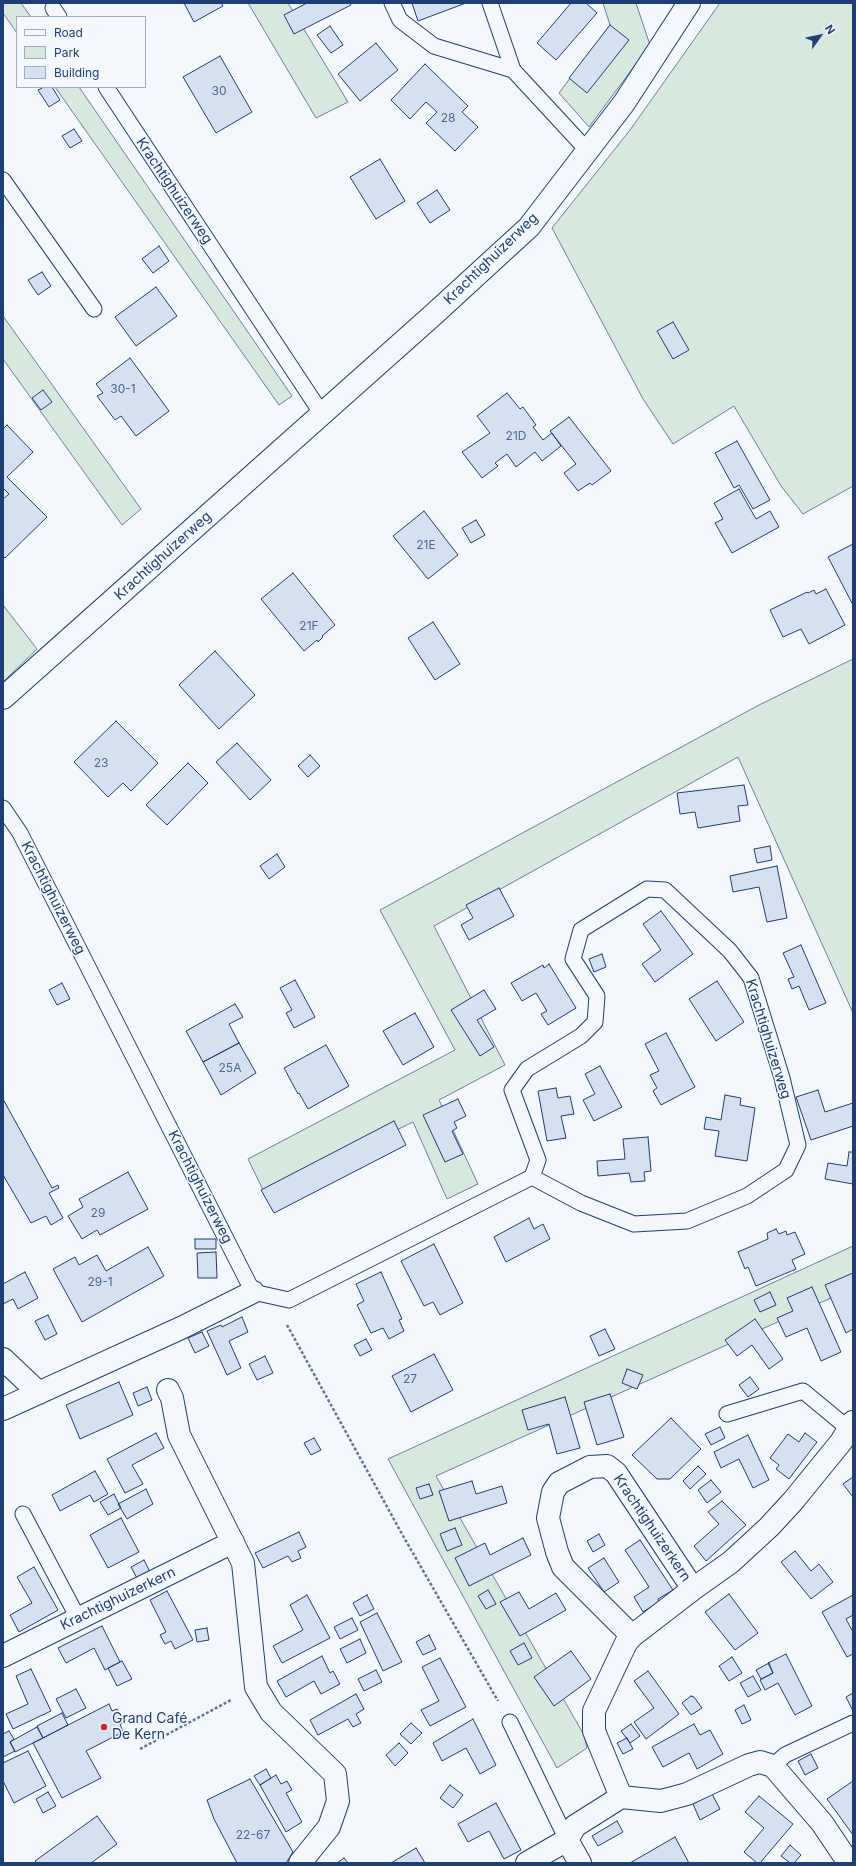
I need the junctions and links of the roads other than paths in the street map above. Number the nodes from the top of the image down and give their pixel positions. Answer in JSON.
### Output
{"nodes":[{"id":1,"x":392,"y":3,"type":"edge"},
{"id":2,"x":490,"y":3,"type":"edge"},
{"id":3,"x":689,"y":3,"type":"edge"},
{"id":4,"x":513,"y":70,"type":"junction"},
{"id":5,"x":107,"y":88,"type":"edge"},
{"id":6,"x":587,"y":150,"type":"junction"},
{"id":7,"x":3,"y":180,"type":"edge"},
{"id":8,"x":94,"y":309,"type":"dead end"},
{"id":9,"x":322,"y":414,"type":"junction"},
{"id":10,"x":3,"y":698,"type":"edge"},
{"id":11,"x":3,"y":808,"type":"edge"},
{"id":12,"x":532,"y":1177,"type":"junction"},
{"id":13,"x":262,"y":1294,"type":"junction"},
{"id":14,"x":3,"y":1359,"type":"edge"},
{"id":15,"x":168,"y":1390,"type":"dead end"},
{"id":16,"x":39,"y":1394,"type":"junction"},
{"id":17,"x":3,"y":1409,"type":"edge"},
{"id":18,"x":727,"y":1414,"type":"dead end"},
{"id":19,"x":849,"y":1436,"type":"edge"},
{"id":20,"x":23,"y":1514,"type":"dead end"},
{"id":21,"x":233,"y":1542,"type":"junction"},
{"id":22,"x":694,"y":1589,"type":"junction"},
{"id":23,"x":78,"y":1618,"type":"junction"},
{"id":24,"x":632,"y":1636,"type":"junction"},
{"id":25,"x":3,"y":1656,"type":"edge"},
{"id":26,"x":510,"y":1722,"type":"road end"},
{"id":27,"x":853,"y":1723,"type":"edge"},
{"id":28,"x":773,"y":1766,"type":"junction"},
{"id":29,"x":621,"y":1797,"type":"junction"},
{"id":30,"x":567,"y":1840,"type":"junction"},
{"id":31,"x":300,"y":1863,"type":"edge"},
{"id":32,"x":527,"y":1863,"type":"edge"},
{"id":33,"x":580,"y":1863,"type":"edge"},
{"id":34,"x":849,"y":1863,"type":"edge"}],
"edges":[{"from":1,"to":4,"type":"lane"},
{"from":2,"to":4,"type":"lane"},
{"from":3,"to":6,"type":"street","name":"Krachtighuizerweg"},
{"from":4,"to":6,"type":"lane"},
{"from":5,"to":9,"type":"lane","name":"Krachtighuizerweg"},
{"from":6,"to":9,"type":"street","name":"Krachtighuizerweg"},
{"from":7,"to":8,"type":"lane"},
{"from":9,"to":10,"type":"street","name":"Krachtighuizerweg"},
{"from":11,"to":13,"type":"lane","name":"Krachtighuizerweg"},
{"from":12,"to":12,"type":"lane","name":"Krachtighuizerweg"},
{"from":12,"to":13,"type":"lane"},
{"from":13,"to":16,"type":"street"},
{"from":14,"to":16,"type":"street"},
{"from":15,"to":21,"type":"street"},
{"from":16,"to":17,"type":"street"},
{"from":18,"to":19,"type":"lane"},
{"from":19,"to":22,"type":"street","name":"Krachtighuizerkern"},
{"from":20,"to":23,"type":"lane"},
{"from":21,"to":23,"type":"street","name":"Krachtighuizerkern"},
{"from":21,"to":31,"type":"street"},
{"from":22,"to":24,"type":"street","name":"Krachtighuizerkern"},
{"from":22,"to":24,"type":"street","name":"Krachtighuizerkern"},
{"from":23,"to":25,"type":"street","name":"Krachtighuizerkern"},
{"from":24,"to":29,"type":"street","name":"Krachtighuizerkern"},
{"from":26,"to":30,"type":"lane"},
{"from":27,"to":28,"type":"lane"},
{"from":28,"to":29,"type":"street"},
{"from":28,"to":34,"type":"street"},
{"from":29,"to":30,"type":"street"},
{"from":30,"to":32,"type":"street"},
{"from":30,"to":33,"type":"street"}]}
